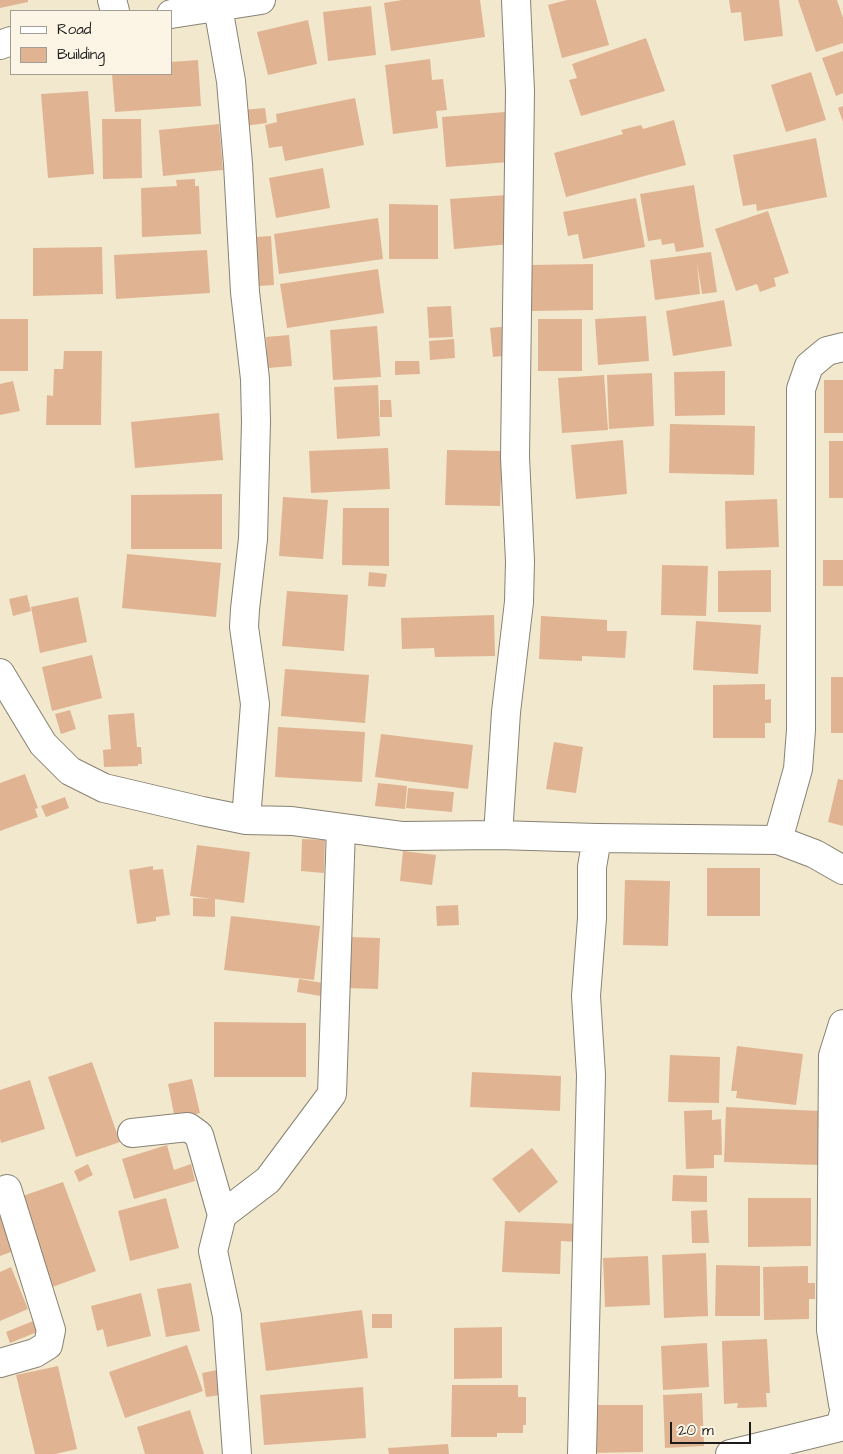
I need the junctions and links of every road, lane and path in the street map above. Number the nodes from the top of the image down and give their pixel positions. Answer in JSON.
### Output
{"nodes":[{"id":1,"x":261,"y":0,"type":"edge"},
{"id":2,"x":516,"y":0,"type":"edge"},
{"id":3,"x":218,"y":7,"type":"junction"},
{"id":4,"x":172,"y":14,"type":"edge"},
{"id":5,"x":843,"y":347,"type":"edge"},
{"id":6,"x":0,"y":673,"type":"edge"},
{"id":7,"x":246,"y":820,"type":"junction"},
{"id":8,"x":341,"y":828,"type":"junction"},
{"id":9,"x":498,"y":835,"type":"junction"},
{"id":10,"x":597,"y":838,"type":"junction"},
{"id":11,"x":778,"y":840,"type":"junction"},
{"id":12,"x":843,"y":870,"type":"edge"},
{"id":13,"x":843,"y":1024,"type":"edge"},
{"id":14,"x":132,"y":1133,"type":"dead end"},
{"id":15,"x":7,"y":1189,"type":"dead end"},
{"id":16,"x":222,"y":1215,"type":"junction"},
{"id":17,"x":0,"y":1363,"type":"edge"},
{"id":18,"x":843,"y":1404,"type":"edge"},
{"id":19,"x":843,"y":1416,"type":"edge"},
{"id":20,"x":237,"y":1454,"type":"edge"},
{"id":21,"x":582,"y":1454,"type":"edge"},
{"id":22,"x":730,"y":1454,"type":"edge"}],
"edges":[{"from":1,"to":3,"type":"street"},
{"from":2,"to":9,"type":"street"},
{"from":3,"to":4,"type":"street"},
{"from":3,"to":7,"type":"street"},
{"from":5,"to":11,"type":"street"},
{"from":6,"to":7,"type":"street"},
{"from":7,"to":8,"type":"street"},
{"from":8,"to":9,"type":"street"},
{"from":8,"to":16,"type":"street"},
{"from":9,"to":10,"type":"street"},
{"from":10,"to":11,"type":"street"},
{"from":10,"to":21,"type":"street"},
{"from":11,"to":12,"type":"street"},
{"from":13,"to":18,"type":"street"},
{"from":14,"to":16,"type":"street"},
{"from":15,"to":17,"type":"street"},
{"from":16,"to":20,"type":"street"},
{"from":19,"to":22,"type":"street"}]}
